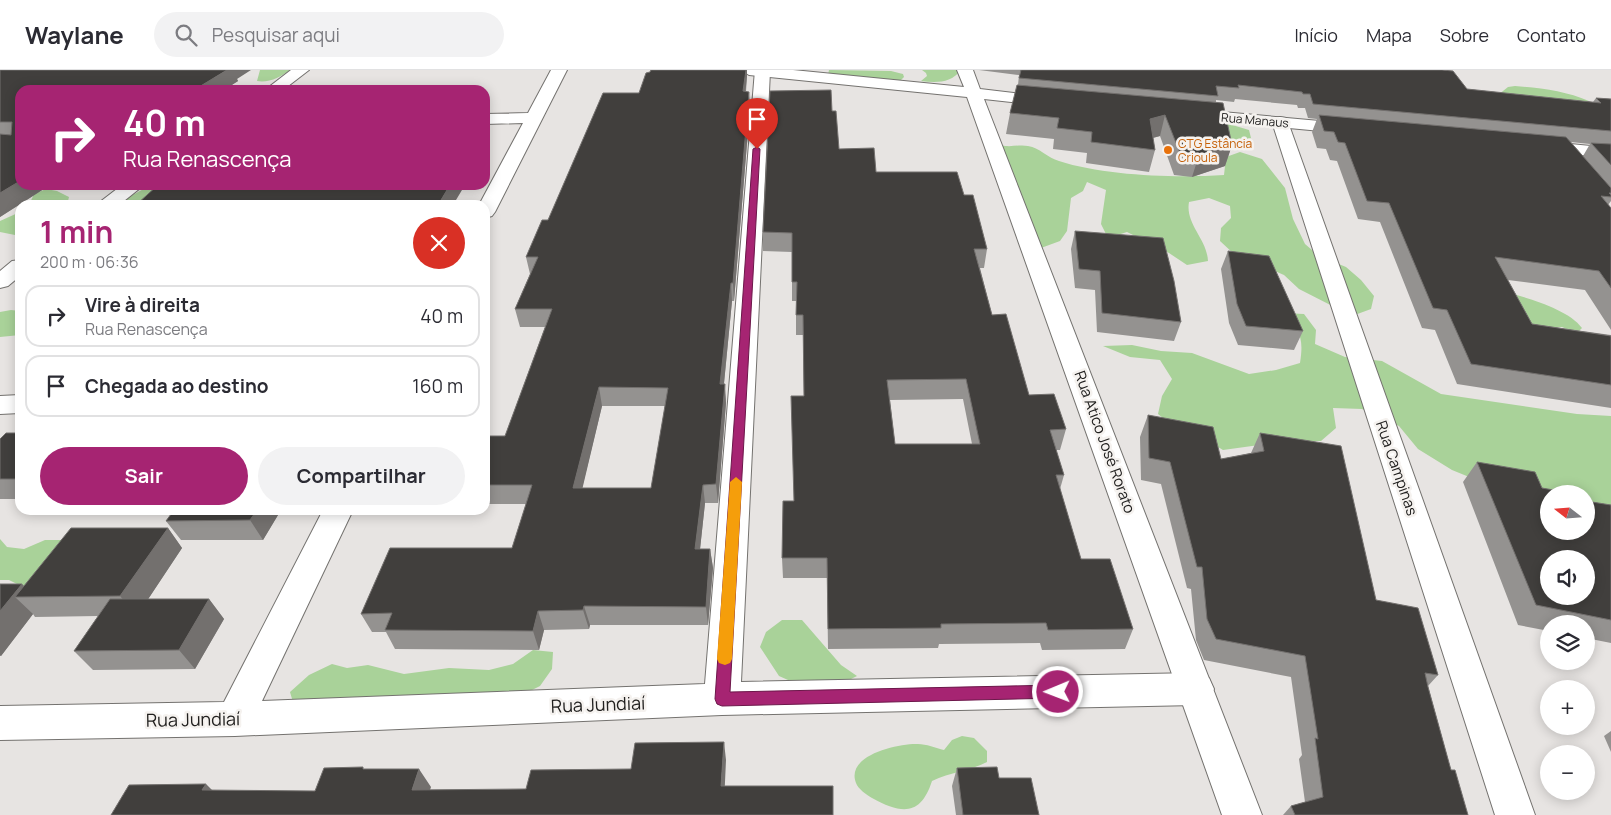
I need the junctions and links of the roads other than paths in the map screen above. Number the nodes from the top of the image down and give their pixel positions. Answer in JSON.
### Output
{"nodes":[{"id":1,"x":301,"y":70,"type":"edge"},
{"id":2,"x":559,"y":70,"type":"edge"},
{"id":3,"x":755,"y":70,"type":"edge"},
{"id":4,"x":970,"y":82,"type":"edge"},
{"id":5,"x":280,"y":85,"type":"edge"},
{"id":6,"x":1064,"y":102,"type":"edge"},
{"id":7,"x":1172,"y":112,"type":"edge"},
{"id":8,"x":535,"y":118,"type":"junction"},
{"id":9,"x":490,"y":119,"type":"edge"},
{"id":10,"x":1280,"y":122,"type":"junction"},
{"id":11,"x":1367,"y":130,"type":"edge"},
{"id":12,"x":1523,"y":145,"type":"edge"},
{"id":13,"x":1562,"y":148,"type":"junction"},
{"id":14,"x":1611,"y":153,"type":"edge"},
{"id":15,"x":1580,"y":170,"type":"edge"},
{"id":16,"x":128,"y":190,"type":"edge"},
{"id":17,"x":113,"y":200,"type":"edge"},
{"id":18,"x":490,"y":203,"type":"edge"},
{"id":19,"x":15,"y":270,"type":"edge"},
{"id":20,"x":0,"y":281,"type":"edge"},
{"id":21,"x":15,"y":404,"type":"edge"},
{"id":22,"x":0,"y":405,"type":"edge"},
{"id":23,"x":336,"y":515,"type":"edge"},
{"id":24,"x":1196,"y":688,"type":"junction"},
{"id":25,"x":722,"y":699,"type":"junction"},
{"id":26,"x":235,"y":719,"type":"junction"},
{"id":27,"x":0,"y":723,"type":"edge"},
{"id":28,"x":1242,"y":815,"type":"edge"},
{"id":29,"x":1515,"y":815,"type":"edge"}],
"edges":[{"from":1,"to":5,"type":"street"},
{"from":2,"to":8,"type":"street"},
{"from":3,"to":4,"type":"street"},
{"from":3,"to":25,"type":"street"},
{"from":4,"to":6,"type":"street"},
{"from":4,"to":24,"type":"street","name":"Rua Atico José Rorato"},
{"from":7,"to":10,"type":"street","name":"Rua Manaus"},
{"from":8,"to":9,"type":"street"},
{"from":8,"to":18,"type":"street"},
{"from":10,"to":11,"type":"street","name":"Rua Manaus"},
{"from":10,"to":29,"type":"street","name":"Rua Campinas"},
{"from":12,"to":13,"type":"street"},
{"from":13,"to":14,"type":"street"},
{"from":13,"to":15,"type":"street"},
{"from":16,"to":17,"type":"street"},
{"from":19,"to":20,"type":"street"},
{"from":21,"to":22,"type":"street"},
{"from":23,"to":26,"type":"street"},
{"from":24,"to":25,"type":"street","name":"Rua Jundiaí"},
{"from":24,"to":28,"type":"street","name":"Rua Atico José Rorato"},
{"from":25,"to":26,"type":"street","name":"Rua Jundiaí"},
{"from":26,"to":27,"type":"street","name":"Rua Jundiaí"}]}
